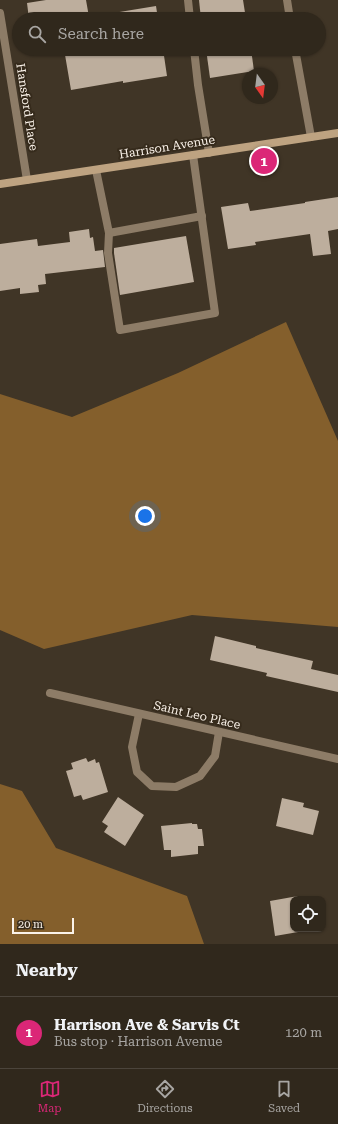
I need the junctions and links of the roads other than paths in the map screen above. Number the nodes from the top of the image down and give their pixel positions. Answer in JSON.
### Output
{"nodes":[{"id":1,"x":188,"y":0,"type":"edge"},
{"id":2,"x":287,"y":0,"type":"edge"},
{"id":3,"x":189,"y":12,"type":"edge"},
{"id":4,"x":289,"y":12,"type":"edge"},
{"id":5,"x":0,"y":13,"type":"edge"},
{"id":6,"x":195,"y":56,"type":"edge"},
{"id":7,"x":296,"y":56,"type":"edge"},
{"id":8,"x":338,"y":133,"type":"edge"},
{"id":9,"x":310,"y":138,"type":"junction"},
{"id":10,"x":209,"y":153,"type":"junction"},
{"id":11,"x":193,"y":155,"type":"junction"},
{"id":12,"x":96,"y":170,"type":"junction"},
{"id":13,"x":27,"y":180,"type":"junction"},
{"id":14,"x":0,"y":184,"type":"edge"},
{"id":15,"x":202,"y":216,"type":"junction"},
{"id":16,"x":109,"y":233,"type":"junction"},
{"id":17,"x":50,"y":693,"type":"dead end"},
{"id":18,"x":139,"y":714,"type":"junction"},
{"id":19,"x":219,"y":732,"type":"junction"},
{"id":20,"x":338,"y":759,"type":"edge"}],
"edges":[{"from":1,"to":3,"type":"street"},
{"from":2,"to":4,"type":"street"},
{"from":5,"to":13,"type":"street","name":"Hansford Place"},
{"from":6,"to":10,"type":"street"},
{"from":7,"to":9,"type":"street"},
{"from":8,"to":9,"type":"main road","name":"Harrison Avenue"},
{"from":9,"to":10,"type":"main road","name":"Harrison Avenue"},
{"from":10,"to":11,"type":"main road","name":"Harrison Avenue"},
{"from":11,"to":12,"type":"main road","name":"Harrison Avenue"},
{"from":11,"to":15,"type":"street"},
{"from":12,"to":13,"type":"main road","name":"Harrison Avenue"},
{"from":12,"to":16,"type":"street"},
{"from":13,"to":14,"type":"main road","name":"Harrison Avenue"},
{"from":15,"to":16,"type":"street"},
{"from":15,"to":16,"type":"street"},
{"from":17,"to":18,"type":"street","name":"Saint Leo Place"},
{"from":18,"to":19,"type":"street","name":"Saint Leo Place"},
{"from":18,"to":19,"type":"street"},
{"from":19,"to":20,"type":"street","name":"Saint Leo Place"}]}
